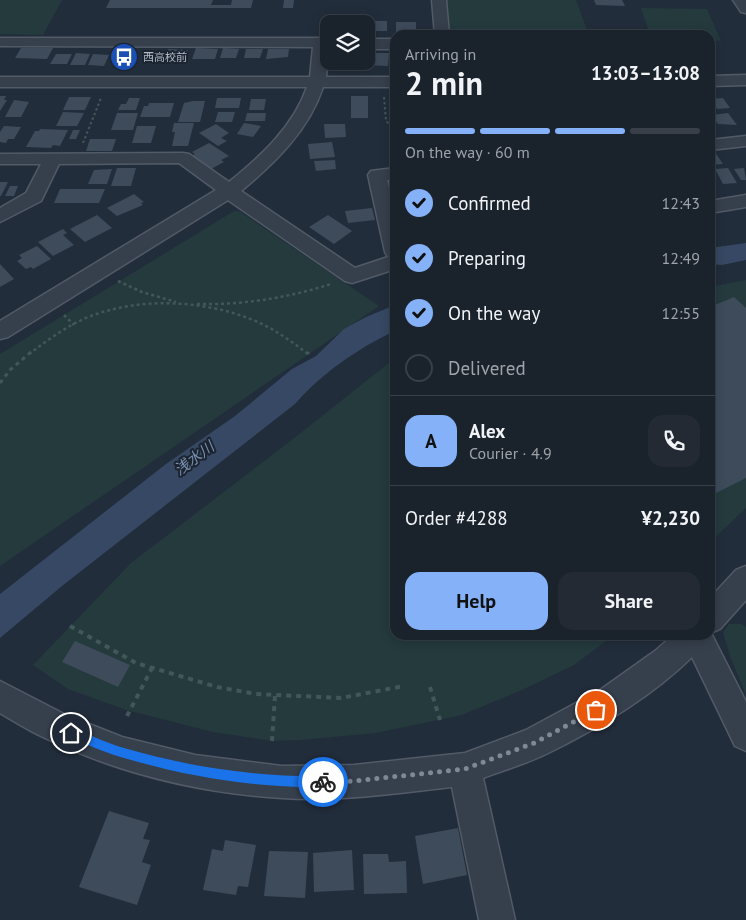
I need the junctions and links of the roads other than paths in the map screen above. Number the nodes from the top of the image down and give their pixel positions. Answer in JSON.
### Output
{"nodes":[{"id":1,"x":439,"y":0,"type":"edge"},
{"id":2,"x":740,"y":0,"type":"edge"},
{"id":3,"x":746,"y":9,"type":"edge"},
{"id":4,"x":442,"y":30,"type":"edge"},
{"id":5,"x":0,"y":42,"type":"edge"},
{"id":6,"x":320,"y":43,"type":"edge"},
{"id":7,"x":375,"y":44,"type":"edge"},
{"id":8,"x":390,"y":44,"type":"edge"},
{"id":9,"x":320,"y":70,"type":"edge"},
{"id":10,"x":746,"y":80,"type":"edge"},
{"id":11,"x":715,"y":81,"type":"edge"},
{"id":12,"x":0,"y":82,"type":"edge"},
{"id":13,"x":318,"y":82,"type":"junction"},
{"id":14,"x":389,"y":87,"type":"edge"},
{"id":15,"x":746,"y":141,"type":"edge"},
{"id":16,"x":715,"y":144,"type":"edge"},
{"id":17,"x":0,"y":159,"type":"edge"},
{"id":18,"x":52,"y":159,"type":"junction"},
{"id":19,"x":390,"y":174,"type":"edge"},
{"id":20,"x":229,"y":191,"type":"junction"},
{"id":21,"x":746,"y":201,"type":"edge"},
{"id":22,"x":715,"y":206,"type":"edge"},
{"id":23,"x":0,"y":216,"type":"edge"},
{"id":24,"x":390,"y":231,"type":"edge"},
{"id":25,"x":390,"y":264,"type":"edge"},
{"id":26,"x":0,"y":331,"type":"edge"},
{"id":27,"x":746,"y":579,"type":"edge"},
{"id":28,"x":715,"y":613,"type":"edge"},
{"id":29,"x":690,"y":640,"type":"edge"},
{"id":30,"x":698,"y":640,"type":"edge"},
{"id":31,"x":5,"y":706,"type":"edge"},
{"id":32,"x":746,"y":735,"type":"edge"},
{"id":33,"x":465,"y":769,"type":"junction"},
{"id":34,"x":497,"y":920,"type":"edge"}],
"edges":[{"from":1,"to":4,"type":"street"},
{"from":2,"to":3,"type":"street"},
{"from":5,"to":6,"type":"street"},
{"from":7,"to":8,"type":"street"},
{"from":9,"to":13,"type":"street"},
{"from":10,"to":11,"type":"street"},
{"from":12,"to":13,"type":"street"},
{"from":13,"to":14,"type":"street"},
{"from":13,"to":20,"type":"street"},
{"from":15,"to":16,"type":"street"},
{"from":17,"to":18,"type":"street"},
{"from":18,"to":20,"type":"street"},
{"from":18,"to":23,"type":"street"},
{"from":19,"to":24,"type":"street"},
{"from":20,"to":25,"type":"street"},
{"from":20,"to":26,"type":"street"},
{"from":21,"to":22,"type":"street"},
{"from":27,"to":28,"type":"street"},
{"from":29,"to":33,"type":"street"},
{"from":30,"to":32,"type":"street"},
{"from":31,"to":33,"type":"street"},
{"from":33,"to":34,"type":"street"}]}
